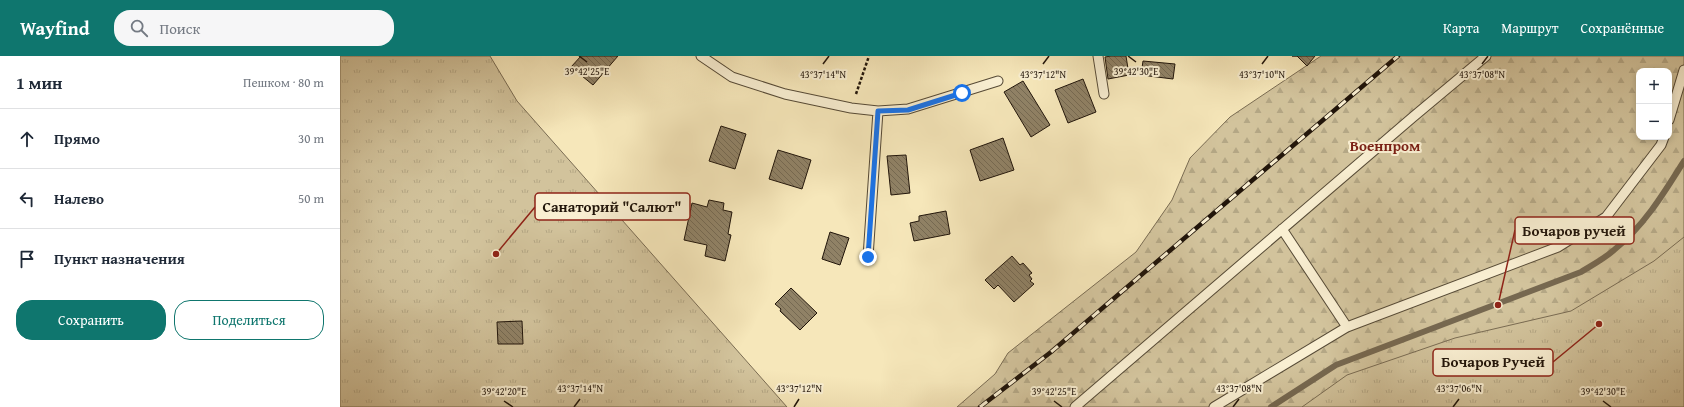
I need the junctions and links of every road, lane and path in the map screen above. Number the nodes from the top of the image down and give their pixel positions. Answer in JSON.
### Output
{"nodes":[{"id":1,"x":701,"y":56,"type":"edge"},
{"id":2,"x":869,"y":56,"type":"edge"},
{"id":3,"x":1098,"y":56,"type":"edge"},
{"id":4,"x":1486,"y":56,"type":"edge"},
{"id":5,"x":1684,"y":70,"type":"edge"},
{"id":6,"x":998,"y":80,"type":"dead end"},
{"id":7,"x":1104,"y":94,"type":"dead end"},
{"id":8,"x":851,"y":108,"type":"junction"},
{"id":9,"x":1672,"y":110,"type":"edge"},
{"id":10,"x":878,"y":111,"type":"junction"},
{"id":11,"x":1663,"y":140,"type":"edge"},
{"id":12,"x":1282,"y":229,"type":"junction"},
{"id":13,"x":868,"y":257,"type":"dead end"},
{"id":14,"x":1347,"y":327,"type":"junction"},
{"id":15,"x":1075,"y":407,"type":"edge"},
{"id":16,"x":1214,"y":407,"type":"edge"}],
"edges":[{"from":1,"to":8,"type":"lane"},
{"from":2,"to":8,"type":"path"},
{"from":3,"to":7,"type":"lane"},
{"from":4,"to":12,"type":"lane"},
{"from":5,"to":9,"type":"lane"},
{"from":6,"to":10,"type":"lane"},
{"from":8,"to":10,"type":"lane"},
{"from":10,"to":13,"type":"lane"},
{"from":11,"to":14,"type":"lane"},
{"from":12,"to":14,"type":"lane"},
{"from":12,"to":15,"type":"lane"},
{"from":14,"to":16,"type":"lane"}]}
